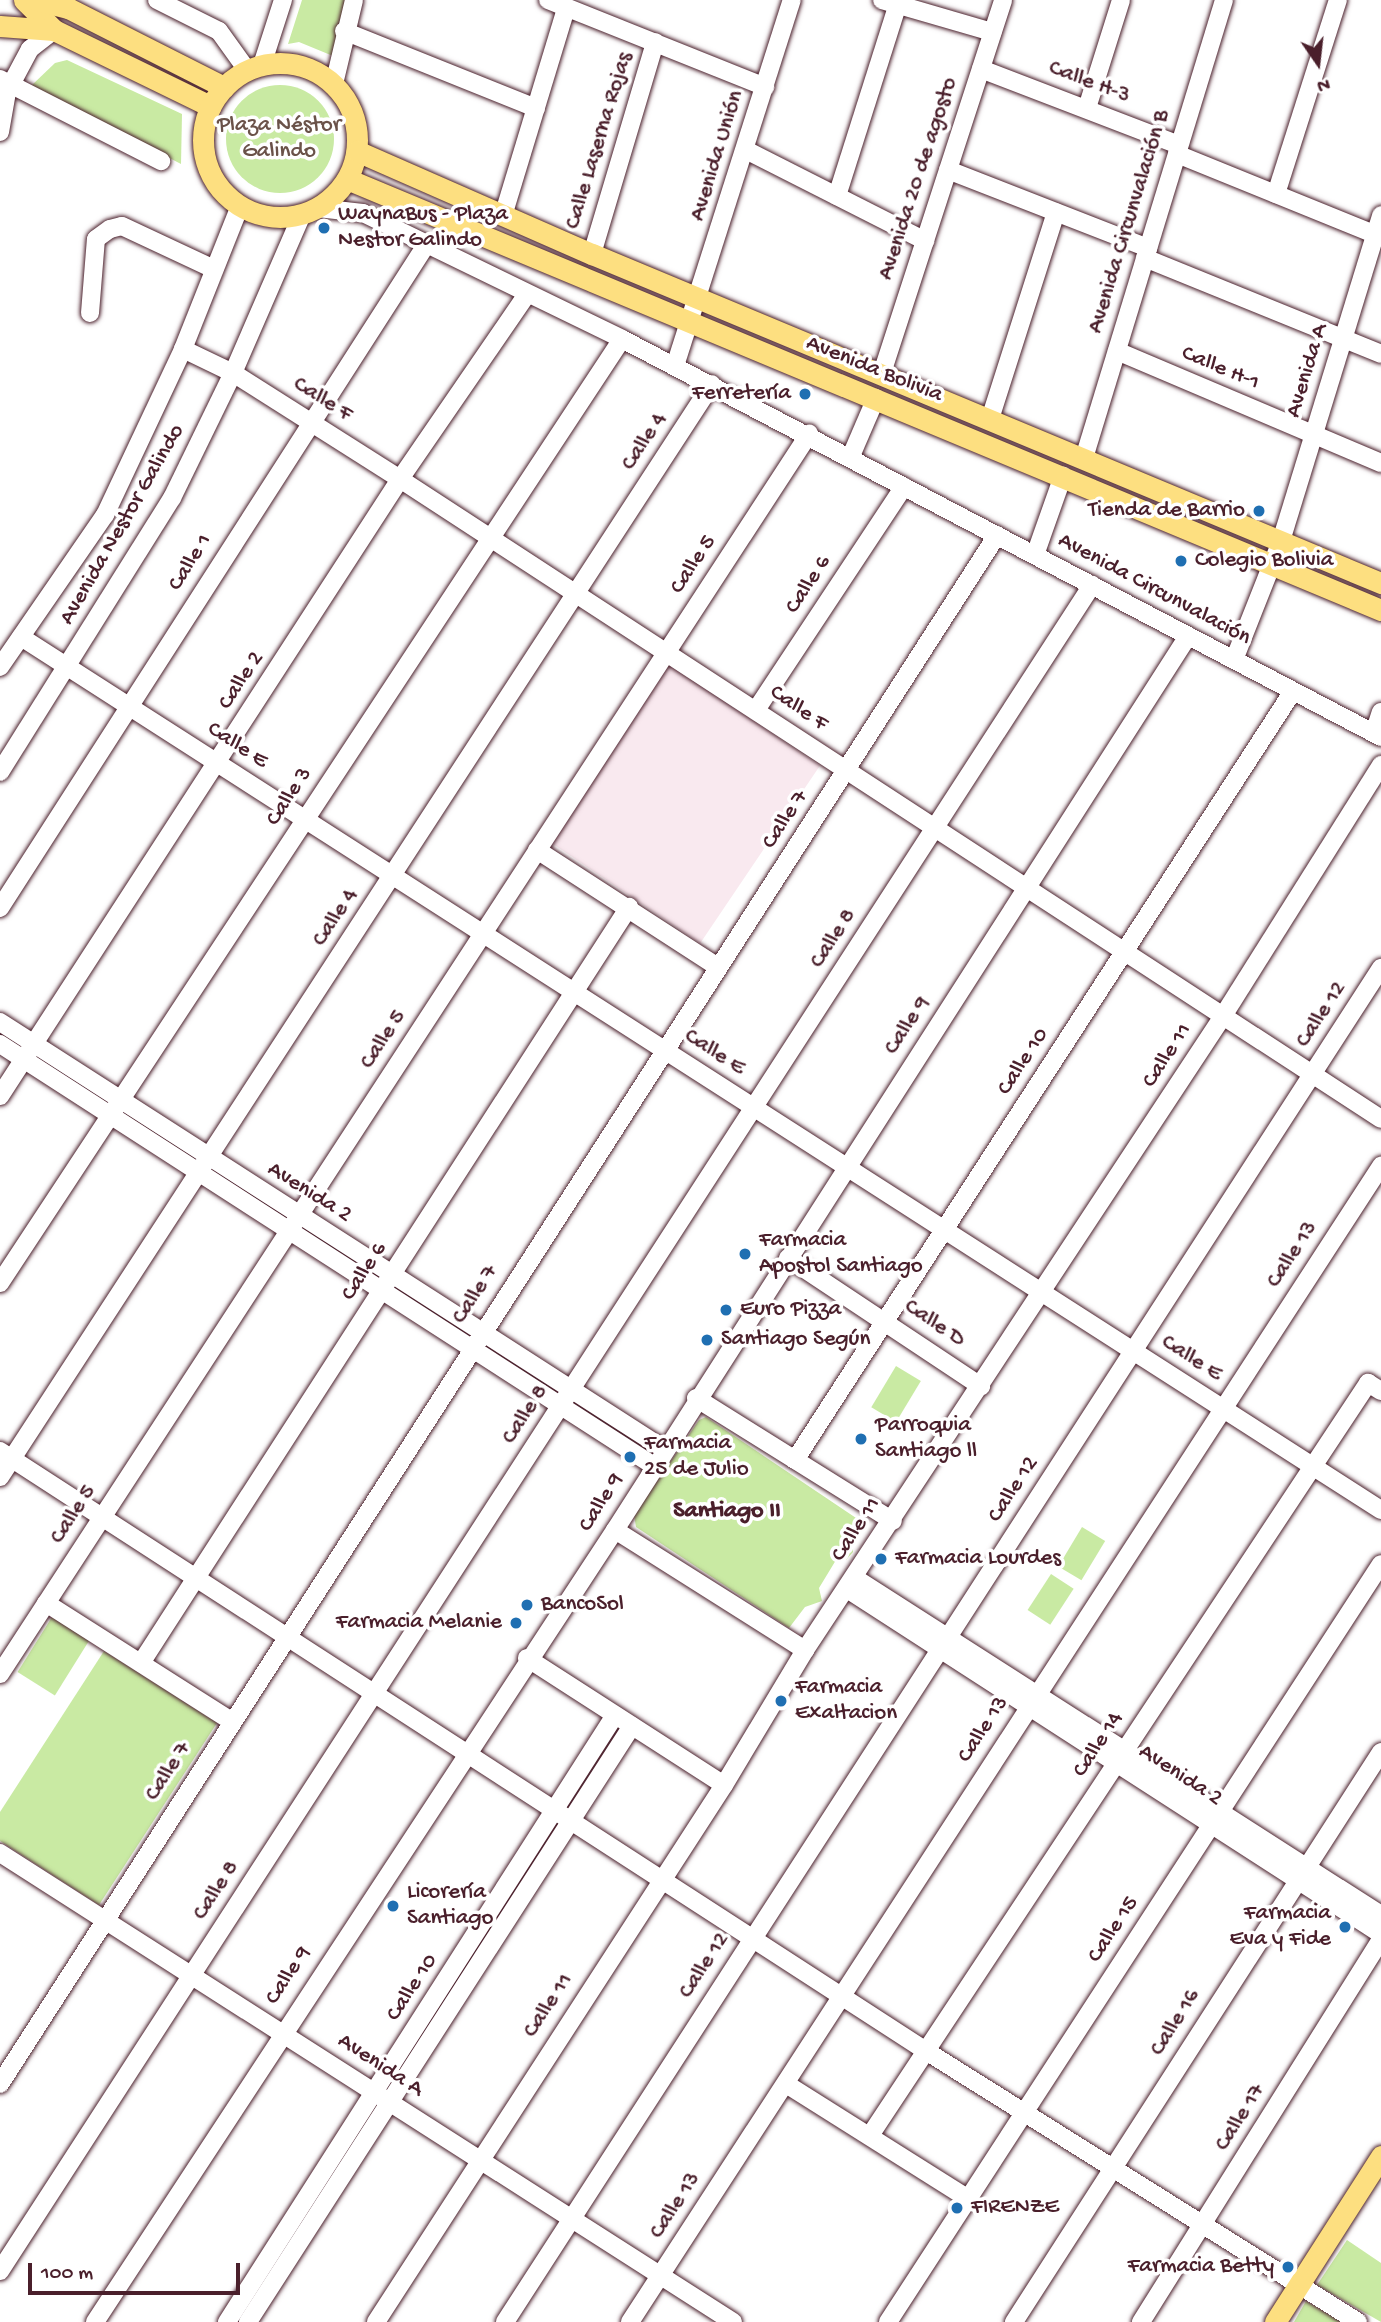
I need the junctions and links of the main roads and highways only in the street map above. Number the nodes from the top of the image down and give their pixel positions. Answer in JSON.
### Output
{"nodes":[{"id":1,"x":24,"y":0,"type":"edge"},
{"id":2,"x":36,"y":0,"type":"edge"},
{"id":3,"x":0,"y":26,"type":"edge"},
{"id":4,"x":54,"y":30,"type":"junction"},
{"id":5,"x":224,"y":87,"type":"junction"},
{"id":6,"x":210,"y":106,"type":"junction"},
{"id":7,"x":357,"y":151,"type":"junction"},
{"id":8,"x":347,"y":179,"type":"junction"},
{"id":9,"x":1381,"y":583,"type":"edge"},
{"id":10,"x":1381,"y":610,"type":"edge"},
{"id":11,"x":1379,"y":2164,"type":"edge"},
{"id":12,"x":1275,"y":2322,"type":"edge"}],
"edges":[{"from":1,"to":4,"type":"main road"},
{"from":2,"to":5,"type":"main road"},
{"from":3,"to":4,"type":"main road"},
{"from":4,"to":6,"type":"main road"},
{"from":5,"to":6,"type":"main road"},
{"from":5,"to":7,"type":"main road"},
{"from":6,"to":8,"type":"main road"},
{"from":7,"to":8,"type":"main road"},
{"from":7,"to":9,"type":"main road","name":"Avenida Bolivia"},
{"from":8,"to":10,"type":"main road","name":"Avenida Bolivia"},
{"from":11,"to":12,"type":"main road"}]}
